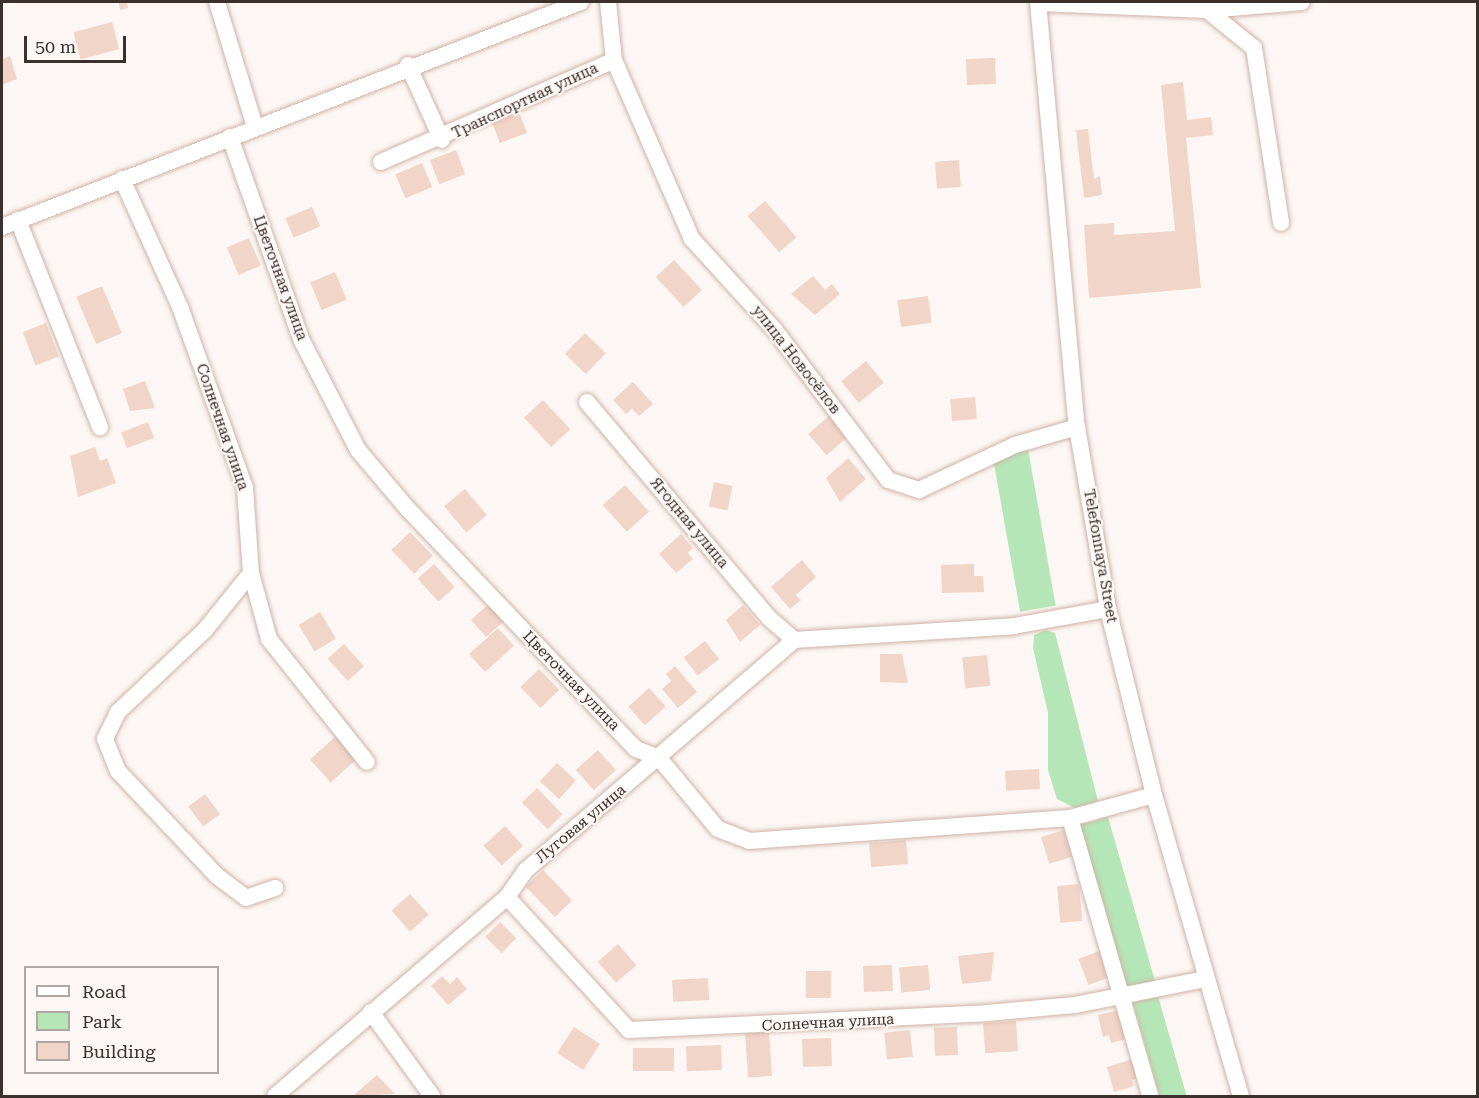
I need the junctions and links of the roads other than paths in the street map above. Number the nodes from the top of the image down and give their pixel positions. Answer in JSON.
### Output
{"nodes":[{"id":1,"x":217,"y":2,"type":"edge"},
{"id":2,"x":581,"y":2,"type":"edge"},
{"id":3,"x":608,"y":2,"type":"edge"},
{"id":4,"x":1039,"y":2,"type":"edge"},
{"id":5,"x":1292,"y":2,"type":"edge"},
{"id":6,"x":1207,"y":10,"type":"junction"},
{"id":7,"x":614,"y":60,"type":"junction"},
{"id":8,"x":408,"y":65,"type":"junction"},
{"id":9,"x":255,"y":128,"type":"junction"},
{"id":10,"x":230,"y":137,"type":"junction"},
{"id":11,"x":442,"y":140,"type":"junction"},
{"id":12,"x":381,"y":162,"type":"dead end"},
{"id":13,"x":122,"y":179,"type":"junction"},
{"id":14,"x":18,"y":220,"type":"junction"},
{"id":15,"x":1281,"y":223,"type":"dead end"},
{"id":16,"x":2,"y":226,"type":"edge"},
{"id":17,"x":587,"y":402,"type":"dead end"},
{"id":18,"x":100,"y":427,"type":"dead end"},
{"id":19,"x":1077,"y":427,"type":"junction"},
{"id":20,"x":251,"y":573,"type":"junction"},
{"id":21,"x":1108,"y":609,"type":"junction"},
{"id":22,"x":794,"y":640,"type":"junction"},
{"id":23,"x":659,"y":758,"type":"junction"},
{"id":24,"x":368,"y":762,"type":"dead end"},
{"id":25,"x":1154,"y":795,"type":"junction"},
{"id":26,"x":1070,"y":818,"type":"junction"},
{"id":27,"x":274,"y":888,"type":"dead end"},
{"id":28,"x":507,"y":897,"type":"junction"},
{"id":29,"x":1205,"y":979,"type":"junction"},
{"id":30,"x":1122,"y":997,"type":"junction"},
{"id":31,"x":371,"y":1012,"type":"junction"},
{"id":32,"x":275,"y":1096,"type":"edge"},
{"id":33,"x":432,"y":1096,"type":"edge"},
{"id":34,"x":1150,"y":1096,"type":"edge"},
{"id":35,"x":1241,"y":1096,"type":"edge"}],
"edges":[{"from":1,"to":9,"type":"street"},
{"from":2,"to":8,"type":"street"},
{"from":3,"to":7,"type":"street","name":"Транспортная улица"},
{"from":4,"to":6,"type":"street"},
{"from":4,"to":19,"type":"street","name":"Telefonnaya Street"},
{"from":5,"to":6,"type":"street"},
{"from":6,"to":15,"type":"street"},
{"from":7,"to":11,"type":"street","name":"Транспортная улица"},
{"from":7,"to":19,"type":"street","name":"улица Новосёлов"},
{"from":8,"to":9,"type":"street"},
{"from":8,"to":11,"type":"street"},
{"from":9,"to":10,"type":"street"},
{"from":10,"to":13,"type":"street"},
{"from":10,"to":23,"type":"street","name":"Цветочная улица"},
{"from":11,"to":12,"type":"street","name":"Транспортная улица"},
{"from":13,"to":14,"type":"street"},
{"from":13,"to":20,"type":"street","name":"Солнечная улица"},
{"from":14,"to":16,"type":"street"},
{"from":14,"to":18,"type":"street"},
{"from":17,"to":22,"type":"street","name":"Ягодная улица"},
{"from":19,"to":21,"type":"street","name":"Telefonnaya Street"},
{"from":20,"to":24,"type":"street","name":"Солнечная улица"},
{"from":20,"to":27,"type":"street"},
{"from":21,"to":22,"type":"street"},
{"from":21,"to":25,"type":"street","name":"Telefonnaya Street"},
{"from":22,"to":23,"type":"street","name":"Луговая улица"},
{"from":23,"to":26,"type":"street","name":"Цветочная улица"},
{"from":23,"to":28,"type":"street","name":"Луговая улица"},
{"from":25,"to":26,"type":"street","name":"Цветочная улица"},
{"from":25,"to":29,"type":"street","name":"Telefonnaya Street"},
{"from":26,"to":30,"type":"street"},
{"from":28,"to":30,"type":"street","name":"Солнечная улица"},
{"from":28,"to":31,"type":"street","name":"Луговая улица"},
{"from":29,"to":30,"type":"street","name":"Солнечная улица"},
{"from":29,"to":35,"type":"street","name":"Telefonnaya Street"},
{"from":30,"to":34,"type":"street"},
{"from":31,"to":32,"type":"street","name":"Луговая улица"},
{"from":31,"to":33,"type":"street"}]}
